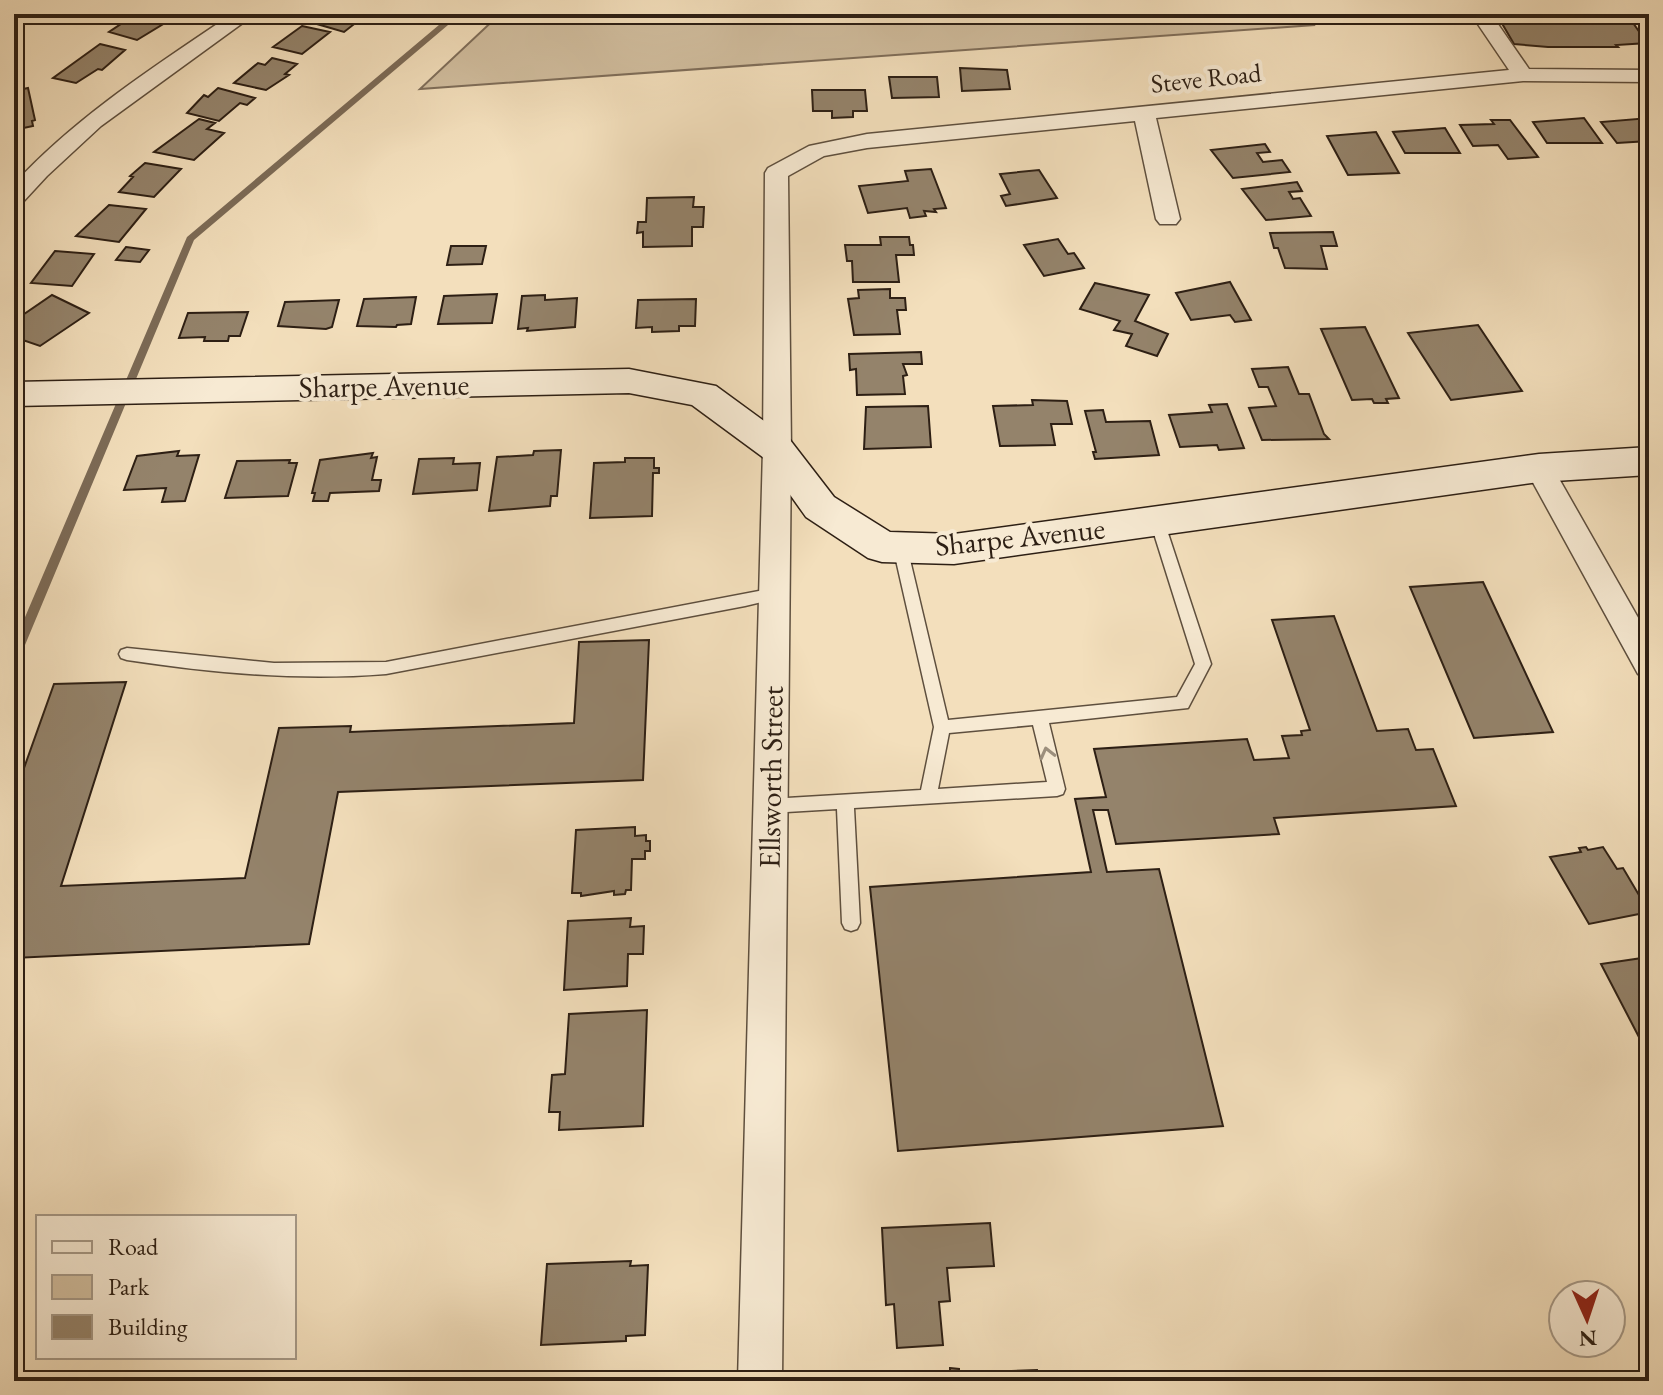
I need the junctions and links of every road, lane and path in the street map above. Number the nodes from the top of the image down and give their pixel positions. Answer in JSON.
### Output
{"nodes":[{"id":1,"x":245,"y":14,"type":"edge"},
{"id":2,"x":1481,"y":14,"type":"edge"},
{"id":3,"x":1523,"y":75,"type":"junction"},
{"id":4,"x":1649,"y":76,"type":"edge"},
{"id":5,"x":1144,"y":112,"type":"junction"},
{"id":6,"x":776,"y":173,"type":"joint"},
{"id":7,"x":22,"y":178,"type":"edge"},
{"id":8,"x":14,"y":198,"type":"edge"},
{"id":9,"x":1168,"y":219,"type":"dead end"},
{"id":10,"x":14,"y":394,"type":"edge"},
{"id":11,"x":777,"y":449,"type":"junction"},
{"id":12,"x":1649,"y":461,"type":"edge"},
{"id":13,"x":1539,"y":468,"type":"junction"},
{"id":14,"x":1157,"y":521,"type":"junction"},
{"id":15,"x":900,"y":547,"type":"junction"},
{"id":16,"x":774,"y":594,"type":"junction"},
{"id":17,"x":127,"y":654,"type":"dead end"},
{"id":18,"x":1649,"y":665,"type":"edge"},
{"id":19,"x":1039,"y":717,"type":"junction"},
{"id":20,"x":942,"y":727,"type":"junction"},
{"id":21,"x":928,"y":797,"type":"junction"},
{"id":22,"x":845,"y":802,"type":"junction"},
{"id":23,"x":770,"y":806,"type":"junction"},
{"id":24,"x":851,"y":923,"type":"dead end"},
{"id":25,"x":760,"y":1381,"type":"edge"}],
"edges":[{"from":1,"to":7,"type":"street"},
{"from":2,"to":3,"type":"street"},
{"from":3,"to":4,"type":"street","name":"Steve Road"},
{"from":3,"to":5,"type":"street","name":"Steve Road"},
{"from":5,"to":6,"type":"street","name":"Steve Road"},
{"from":5,"to":9,"type":"street"},
{"from":6,"to":11,"type":"street","name":"Ellsworth Street"},
{"from":7,"to":8,"type":"street"},
{"from":10,"to":11,"type":"street","name":"Sharpe Avenue"},
{"from":11,"to":15,"type":"street","name":"Sharpe Avenue"},
{"from":11,"to":16,"type":"street","name":"Ellsworth Street"},
{"from":12,"to":13,"type":"street","name":"Sharpe Avenue"},
{"from":13,"to":14,"type":"street","name":"Sharpe Avenue"},
{"from":13,"to":18,"type":"street"},
{"from":14,"to":15,"type":"street","name":"Sharpe Avenue"},
{"from":14,"to":19,"type":"lane"},
{"from":15,"to":20,"type":"lane"},
{"from":16,"to":17,"type":"lane"},
{"from":16,"to":23,"type":"street","name":"Ellsworth Street"},
{"from":19,"to":20,"type":"lane"},
{"from":21,"to":19,"type":"lane","one_way":true},
{"from":20,"to":21,"type":"lane"},
{"from":21,"to":22,"type":"lane"},
{"from":22,"to":23,"type":"lane"},
{"from":22,"to":24,"type":"lane"},
{"from":23,"to":25,"type":"street","name":"Ellsworth Street"}]}
